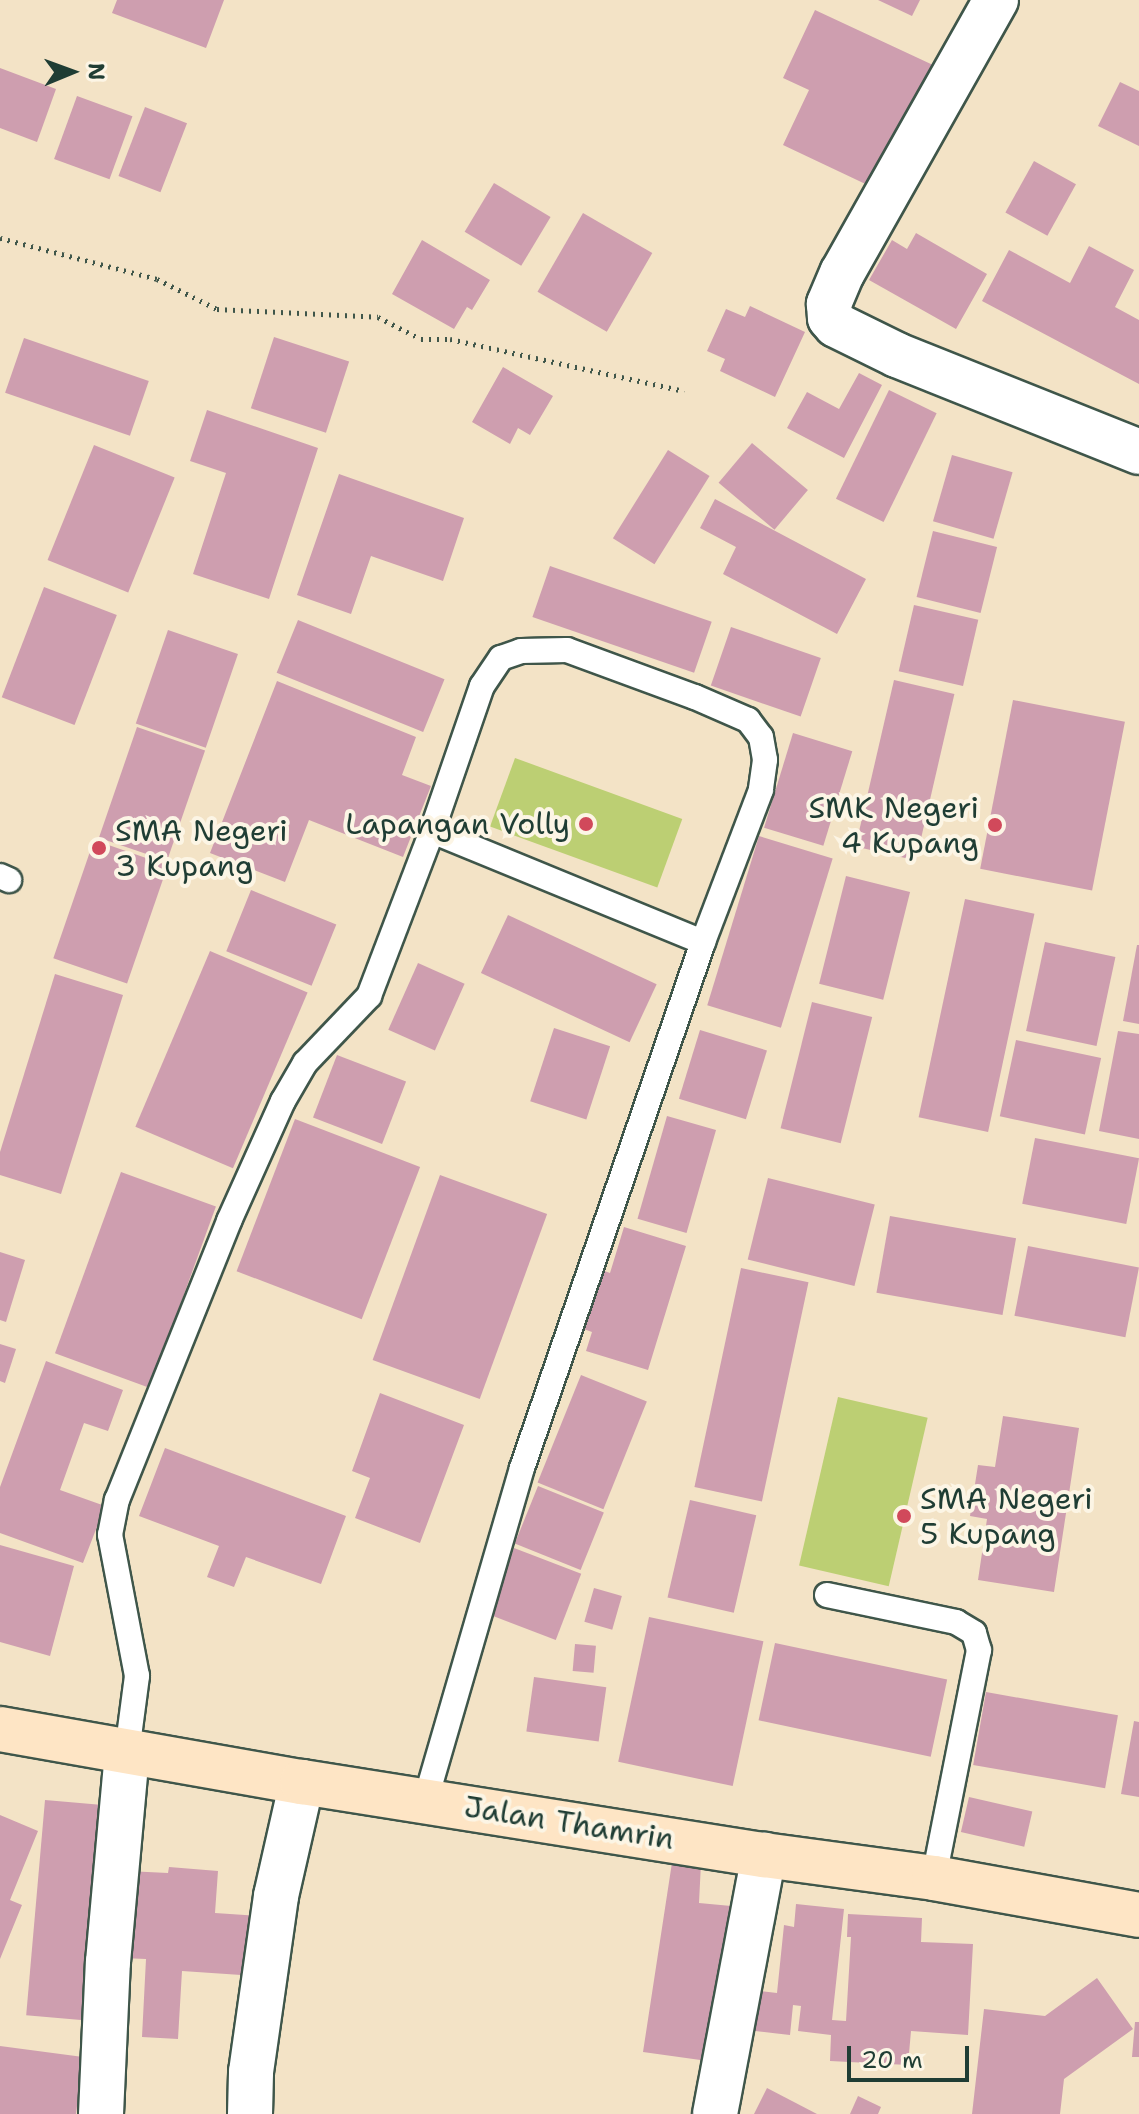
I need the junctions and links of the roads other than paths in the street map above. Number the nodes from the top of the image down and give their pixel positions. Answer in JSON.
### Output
{"nodes":[{"id":1,"x":996,"y":0,"type":"edge"},
{"id":2,"x":1139,"y":452,"type":"edge"},
{"id":3,"x":432,"y":831,"type":"junction"},
{"id":4,"x":703,"y":942,"type":"junction"},
{"id":5,"x":827,"y":1595,"type":"dead end"},
{"id":6,"x":0,"y":1729,"type":"edge"},
{"id":7,"x":127,"y":1752,"type":"junction"},
{"id":8,"x":302,"y":1782,"type":"junction"},
{"id":9,"x":426,"y":1799,"type":"junction"},
{"id":10,"x":764,"y":1855,"type":"junction"},
{"id":11,"x":934,"y":1878,"type":"junction"},
{"id":12,"x":1139,"y":1915,"type":"edge"},
{"id":13,"x":101,"y":2114,"type":"edge"},
{"id":14,"x":250,"y":2114,"type":"edge"},
{"id":15,"x":715,"y":2114,"type":"edge"}],
"edges":[{"from":1,"to":2,"type":"street"},
{"from":3,"to":4,"type":"lane"},
{"from":3,"to":4,"type":"lane"},
{"from":3,"to":7,"type":"lane"},
{"from":4,"to":9,"type":"lane"},
{"from":5,"to":11,"type":"lane"},
{"from":6,"to":7,"type":"main road","name":"Jalan Thamrin"},
{"from":7,"to":8,"type":"main road","name":"Jalan Thamrin"},
{"from":7,"to":13,"type":"street"},
{"from":8,"to":9,"type":"main road","name":"Jalan Thamrin"},
{"from":8,"to":14,"type":"street"},
{"from":9,"to":10,"type":"main road","name":"Jalan Thamrin"},
{"from":10,"to":11,"type":"main road","name":"Jalan Thamrin"},
{"from":10,"to":15,"type":"street"},
{"from":11,"to":12,"type":"main road","name":"Jalan Thamrin"}]}
